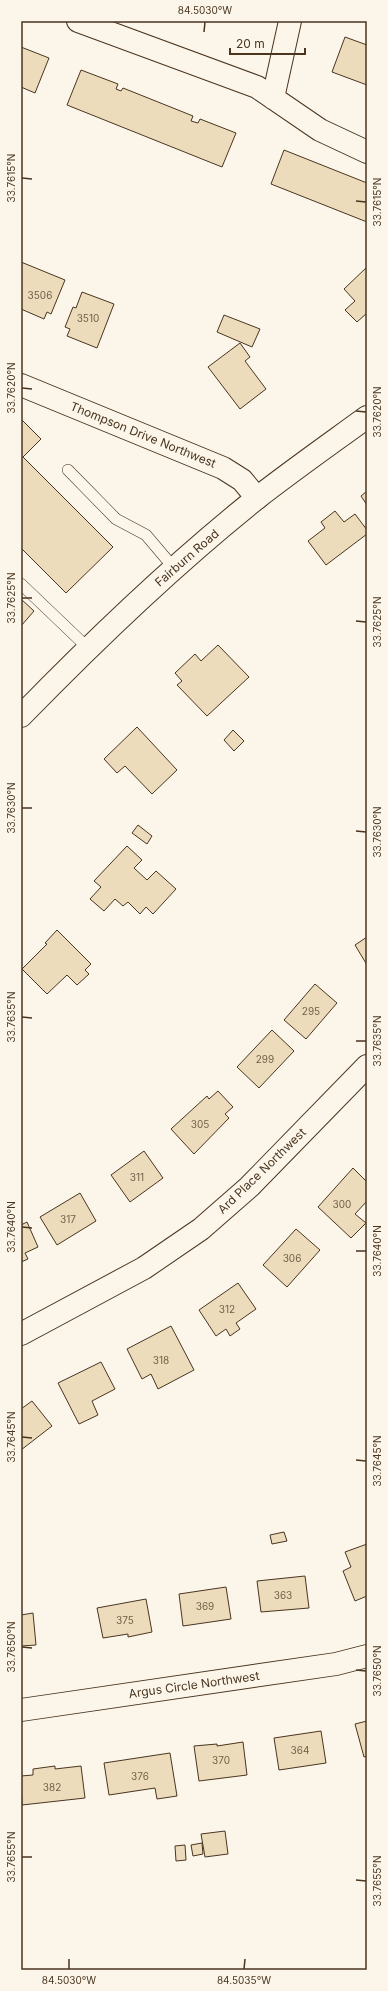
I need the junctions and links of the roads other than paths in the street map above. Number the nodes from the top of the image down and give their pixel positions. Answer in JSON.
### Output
{"nodes":[{"id":1,"x":78,"y":21,"type":"edge"},
{"id":2,"x":290,"y":21,"type":"edge"},
{"id":3,"x":273,"y":98,"type":"junction"},
{"id":4,"x":367,"y":152,"type":"edge"},
{"id":5,"x":21,"y":385,"type":"edge"},
{"id":6,"x":367,"y":417,"type":"edge"},
{"id":7,"x":68,"y":470,"type":"dead end"},
{"id":8,"x":257,"y":498,"type":"junction"},
{"id":9,"x":174,"y":568,"type":"junction"},
{"id":10,"x":21,"y":584,"type":"edge"},
{"id":11,"x":88,"y":648,"type":"junction"},
{"id":12,"x":21,"y":716,"type":"edge"},
{"id":13,"x":367,"y":1066,"type":"edge"},
{"id":14,"x":21,"y":1334,"type":"edge"},
{"id":15,"x":367,"y":1656,"type":"edge"},
{"id":16,"x":21,"y":1710,"type":"edge"}],
"edges":[{"from":1,"to":3,"type":"street"},
{"from":2,"to":3,"type":"street"},
{"from":3,"to":4,"type":"street"},
{"from":5,"to":8,"type":"street","name":"Thompson Drive Northwest"},
{"from":6,"to":8,"type":"street","name":"Fairburn Road"},
{"from":7,"to":9,"type":"lane"},
{"from":8,"to":9,"type":"street","name":"Fairburn Road"},
{"from":9,"to":11,"type":"street","name":"Fairburn Road"},
{"from":10,"to":11,"type":"lane"},
{"from":11,"to":12,"type":"street","name":"Fairburn Road"},
{"from":13,"to":14,"type":"street","name":"Ard Place Northwest"},
{"from":15,"to":16,"type":"street","name":"Argus Circle Northwest"}]}
